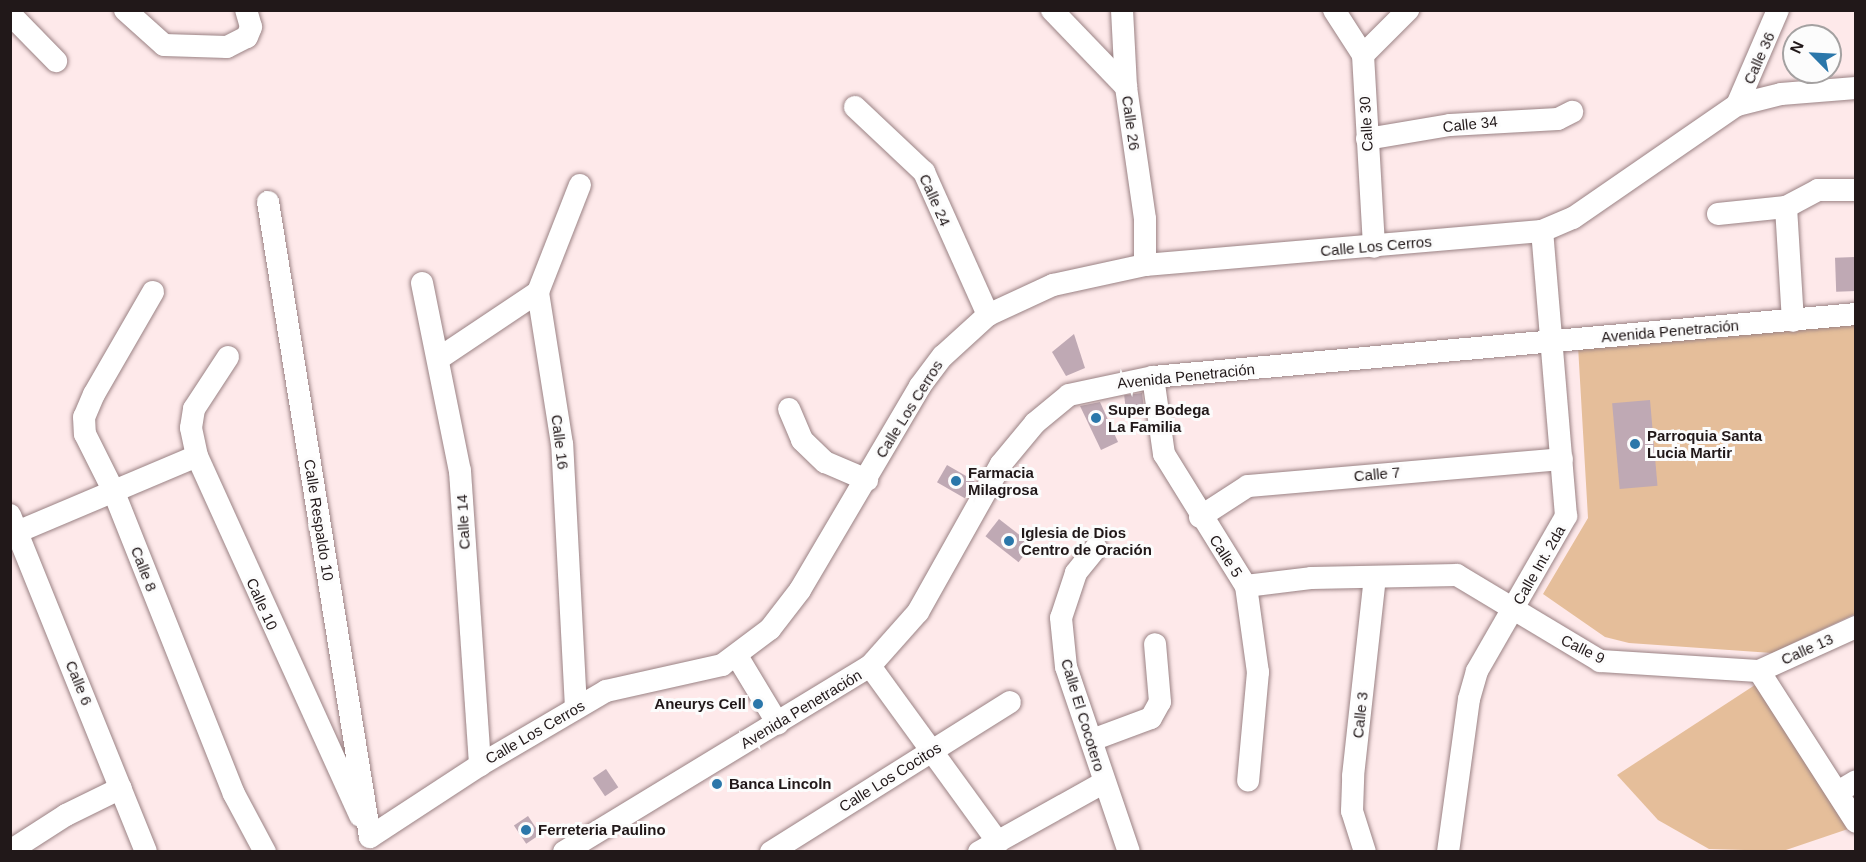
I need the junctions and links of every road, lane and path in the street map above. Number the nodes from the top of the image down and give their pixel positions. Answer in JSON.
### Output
{"nodes":[{"id":1,"x":125,"y":10,"type":"edge"},
{"id":2,"x":246,"y":10,"type":"edge"},
{"id":3,"x":1052,"y":10,"type":"edge"},
{"id":4,"x":1122,"y":10,"type":"edge"},
{"id":5,"x":1334,"y":10,"type":"edge"},
{"id":6,"x":1408,"y":10,"type":"edge"},
{"id":7,"x":1778,"y":10,"type":"edge"},
{"id":8,"x":10,"y":14,"type":"edge"},
{"id":9,"x":1363,"y":55,"type":"junction"},
{"id":10,"x":56,"y":61,"type":"dead end"},
{"id":11,"x":1126,"y":87,"type":"junction"},
{"id":12,"x":1856,"y":88,"type":"edge"},
{"id":13,"x":1737,"y":105,"type":"junction"},
{"id":14,"x":855,"y":107,"type":"dead end"},
{"id":15,"x":1572,"y":112,"type":"dead end"},
{"id":16,"x":1367,"y":140,"type":"junction"},
{"id":17,"x":580,"y":185,"type":"dead end"},
{"id":18,"x":1856,"y":190,"type":"edge"},
{"id":19,"x":268,"y":202,"type":"dead end"},
{"id":20,"x":1786,"y":207,"type":"junction"},
{"id":21,"x":1718,"y":214,"type":"dead end"},
{"id":22,"x":1542,"y":231,"type":"junction"},
{"id":23,"x":1374,"y":247,"type":"junction"},
{"id":24,"x":1145,"y":265,"type":"junction"},
{"id":25,"x":422,"y":284,"type":"dead end"},
{"id":26,"x":153,"y":292,"type":"dead end"},
{"id":27,"x":538,"y":292,"type":"junction"},
{"id":28,"x":1856,"y":314,"type":"edge"},
{"id":29,"x":988,"y":315,"type":"junction"},
{"id":30,"x":1793,"y":321,"type":"junction"},
{"id":31,"x":1551,"y":341,"type":"junction"},
{"id":32,"x":228,"y":357,"type":"dead end"},
{"id":33,"x":441,"y":357,"type":"junction"},
{"id":34,"x":1153,"y":377,"type":"junction"},
{"id":35,"x":789,"y":409,"type":"dead end"},
{"id":36,"x":197,"y":456,"type":"junction"},
{"id":37,"x":1562,"y":459,"type":"junction"},
{"id":38,"x":867,"y":480,"type":"junction"},
{"id":39,"x":113,"y":490,"type":"junction"},
{"id":40,"x":1200,"y":517,"type":"junction"},
{"id":41,"x":14,"y":524,"type":"edge"},
{"id":42,"x":1096,"y":548,"type":"dead end"},
{"id":43,"x":1375,"y":578,"type":"junction"},
{"id":44,"x":1246,"y":586,"type":"junction"},
{"id":45,"x":1513,"y":610,"type":"junction"},
{"id":46,"x":1856,"y":627,"type":"edge"},
{"id":47,"x":1155,"y":644,"type":"dead end"},
{"id":48,"x":737,"y":656,"type":"junction"},
{"id":49,"x":870,"y":666,"type":"junction"},
{"id":50,"x":1759,"y":671,"type":"junction"},
{"id":51,"x":1010,"y":702,"type":"dead end"},
{"id":52,"x":576,"y":708,"type":"junction"},
{"id":53,"x":778,"y":724,"type":"junction"},
{"id":54,"x":1092,"y":740,"type":"junction"},
{"id":55,"x":931,"y":750,"type":"junction"},
{"id":56,"x":480,"y":765,"type":"junction"},
{"id":57,"x":1248,"y":781,"type":"dead end"},
{"id":58,"x":1103,"y":783,"type":"junction"},
{"id":59,"x":1847,"y":787,"type":"edge"},
{"id":60,"x":121,"y":788,"type":"junction"},
{"id":61,"x":1856,"y":822,"type":"edge"},
{"id":62,"x":370,"y":844,"type":"edge"},
{"id":63,"x":989,"y":847,"type":"edge"},
{"id":64,"x":10,"y":851,"type":"edge"},
{"id":65,"x":146,"y":852,"type":"edge"},
{"id":66,"x":265,"y":852,"type":"edge"},
{"id":67,"x":564,"y":852,"type":"edge"},
{"id":68,"x":771,"y":852,"type":"edge"},
{"id":69,"x":1130,"y":852,"type":"edge"},
{"id":70,"x":1365,"y":852,"type":"edge"},
{"id":71,"x":1448,"y":852,"type":"edge"}],
"edges":[{"from":1,"to":2,"type":"street"},
{"from":3,"to":11,"type":"street","name":"Calle 26"},
{"from":4,"to":11,"type":"street"},
{"from":5,"to":9,"type":"street"},
{"from":6,"to":9,"type":"street"},
{"from":7,"to":13,"type":"street","name":"Calle 36"},
{"from":8,"to":10,"type":"street"},
{"from":9,"to":16,"type":"street","name":"Calle 30"},
{"from":11,"to":24,"type":"street","name":"Calle 26"},
{"from":12,"to":13,"type":"street","name":"Calle Los Cerros"},
{"from":13,"to":22,"type":"street","name":"Calle Los Cerros"},
{"from":14,"to":29,"type":"street","name":"Calle 24"},
{"from":15,"to":16,"type":"street","name":"Calle 34"},
{"from":16,"to":23,"type":"street","name":"Calle 30"},
{"from":17,"to":27,"type":"street"},
{"from":18,"to":20,"type":"street"},
{"from":19,"to":62,"type":"street","name":"Calle Respaldo 10"},
{"from":20,"to":21,"type":"street"},
{"from":20,"to":30,"type":"street"},
{"from":22,"to":23,"type":"street","name":"Calle Los Cerros"},
{"from":22,"to":31,"type":"street","name":"Calle Int. 2da"},
{"from":23,"to":24,"type":"street","name":"Calle Los Cerros"},
{"from":24,"to":29,"type":"street","name":"Calle Los Cerros"},
{"from":25,"to":33,"type":"street","name":"Calle 14"},
{"from":26,"to":39,"type":"street","name":"Calle 8"},
{"from":27,"to":33,"type":"street"},
{"from":27,"to":52,"type":"street","name":"Calle 16"},
{"from":28,"to":30,"type":"street","name":"Avenida Penetración"},
{"from":29,"to":38,"type":"street","name":"Calle Los Cerros"},
{"from":30,"to":31,"type":"street","name":"Avenida Penetración"},
{"from":31,"to":34,"type":"street","name":"Avenida Penetración"},
{"from":31,"to":37,"type":"street","name":"Calle Int. 2da"},
{"from":32,"to":36,"type":"street","name":"Calle 10"},
{"from":33,"to":56,"type":"street","name":"Calle 14"},
{"from":34,"to":40,"type":"street","name":"Calle 5"},
{"from":34,"to":49,"type":"street","name":"Avenida Penetración"},
{"from":35,"to":38,"type":"street"},
{"from":36,"to":39,"type":"street"},
{"from":36,"to":62,"type":"street","name":"Calle 10"},
{"from":37,"to":40,"type":"street","name":"Calle 7"},
{"from":37,"to":45,"type":"street","name":"Calle Int. 2da"},
{"from":38,"to":48,"type":"street","name":"Calle Los Cerros"},
{"from":39,"to":41,"type":"street"},
{"from":39,"to":66,"type":"street","name":"Calle 8"},
{"from":40,"to":44,"type":"street","name":"Calle 5"},
{"from":41,"to":60,"type":"street","name":"Calle 6"},
{"from":42,"to":54,"type":"street","name":"Calle El Cocotero"},
{"from":43,"to":44,"type":"street","name":"Calle 9"},
{"from":43,"to":45,"type":"street","name":"Calle 9"},
{"from":43,"to":70,"type":"street","name":"Calle 3"},
{"from":44,"to":57,"type":"street","name":"Calle 5"},
{"from":45,"to":50,"type":"street","name":"Calle 9"},
{"from":45,"to":71,"type":"street","name":"Calle Int. 2da"},
{"from":46,"to":50,"type":"street","name":"Calle 13"},
{"from":47,"to":54,"type":"street"},
{"from":48,"to":52,"type":"street","name":"Calle Los Cerros"},
{"from":48,"to":53,"type":"street"},
{"from":49,"to":53,"type":"street","name":"Avenida Penetración"},
{"from":49,"to":55,"type":"street"},
{"from":50,"to":59,"type":"street"},
{"from":51,"to":55,"type":"street","name":"Calle Los Cocitos"},
{"from":52,"to":56,"type":"street","name":"Calle Los Cerros"},
{"from":53,"to":67,"type":"street","name":"Avenida Penetración"},
{"from":54,"to":58,"type":"street","name":"Calle El Cocotero"},
{"from":55,"to":63,"type":"street"},
{"from":55,"to":68,"type":"street","name":"Calle Los Cocitos"},
{"from":56,"to":62,"type":"street","name":"Calle Los Cerros"},
{"from":58,"to":63,"type":"street"},
{"from":58,"to":69,"type":"street","name":"Calle El Cocotero"},
{"from":59,"to":61,"type":"street"},
{"from":60,"to":64,"type":"street"},
{"from":60,"to":65,"type":"street","name":"Calle 6"}]}
